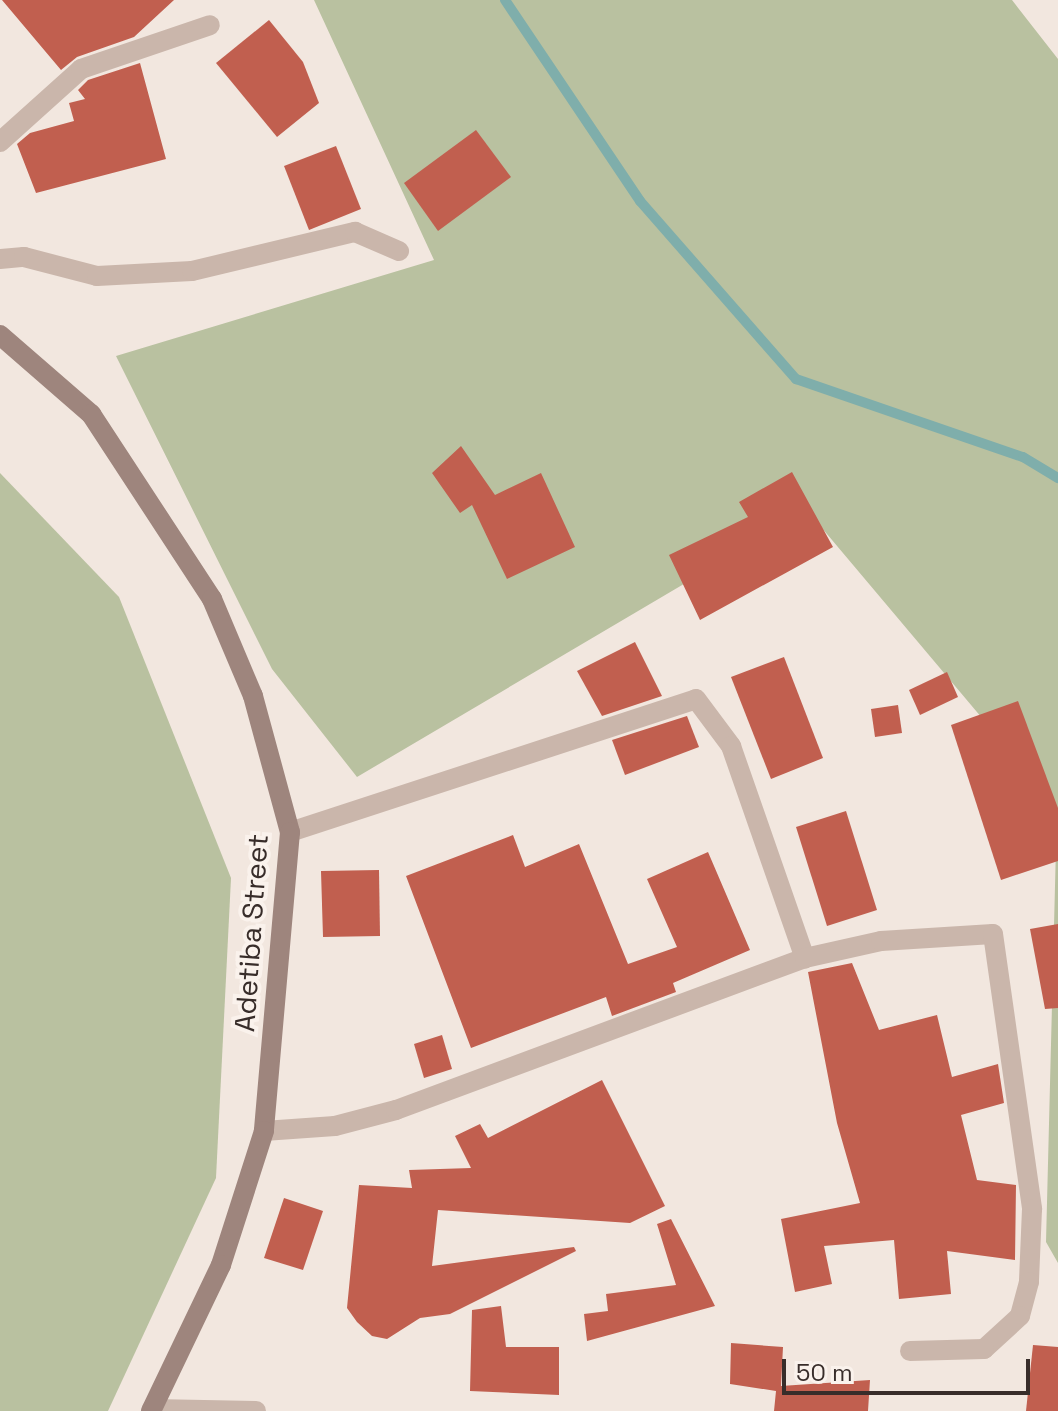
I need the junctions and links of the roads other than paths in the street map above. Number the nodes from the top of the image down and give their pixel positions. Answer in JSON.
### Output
{"nodes":[{"id":1,"x":210,"y":25,"type":"dead end"},
{"id":2,"x":0,"y":142,"type":"edge"},
{"id":3,"x":399,"y":251,"type":"dead end"},
{"id":4,"x":0,"y":259,"type":"edge"},
{"id":5,"x":0,"y":335,"type":"edge"},
{"id":6,"x":290,"y":832,"type":"junction"},
{"id":7,"x":805,"y":958,"type":"junction"},
{"id":8,"x":264,"y":1131,"type":"junction"},
{"id":9,"x":910,"y":1351,"type":"dead end"},
{"id":10,"x":152,"y":1410,"type":"edge"},
{"id":11,"x":256,"y":1411,"type":"edge"}],
"edges":[{"from":1,"to":2,"type":"street"},
{"from":3,"to":4,"type":"street"},
{"from":5,"to":6,"type":"street","name":"Adetiba Street"},
{"from":6,"to":7,"type":"street"},
{"from":6,"to":8,"type":"street","name":"Adetiba Street"},
{"from":7,"to":8,"type":"street"},
{"from":7,"to":9,"type":"street"},
{"from":8,"to":10,"type":"street","name":"Adetiba Street"},
{"from":10,"to":11,"type":"street"}]}
